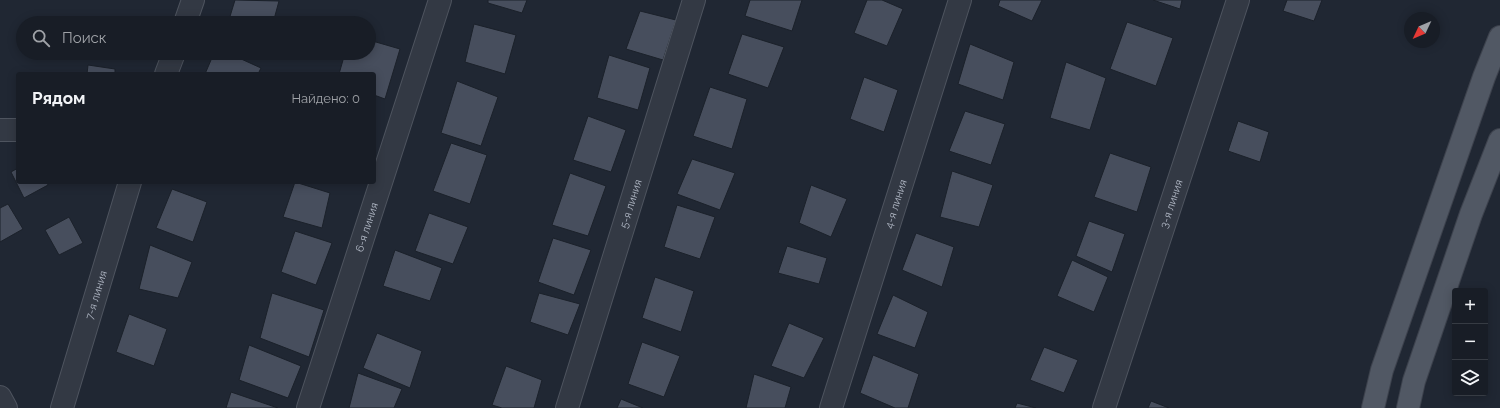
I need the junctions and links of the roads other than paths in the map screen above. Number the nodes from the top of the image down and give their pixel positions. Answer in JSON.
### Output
{"nodes":[{"id":1,"x":193,"y":0,"type":"edge"},
{"id":2,"x":440,"y":0,"type":"edge"},
{"id":3,"x":694,"y":0,"type":"edge"},
{"id":4,"x":960,"y":0,"type":"edge"},
{"id":5,"x":1238,"y":0,"type":"edge"},
{"id":6,"x":187,"y":16,"type":"edge"},
{"id":7,"x":1500,"y":37,"type":"edge"},
{"id":8,"x":171,"y":60,"type":"edge"},
{"id":9,"x":167,"y":72,"type":"edge"},
{"id":10,"x":0,"y":130,"type":"edge"},
{"id":11,"x":16,"y":130,"type":"edge"},
{"id":12,"x":1500,"y":140,"type":"edge"},
{"id":13,"x":129,"y":184,"type":"edge"},
{"id":14,"x":0,"y":397,"type":"edge"},
{"id":15,"x":6,"y":408,"type":"edge"},
{"id":16,"x":62,"y":408,"type":"edge"},
{"id":17,"x":308,"y":408,"type":"edge"},
{"id":18,"x":567,"y":408,"type":"edge"},
{"id":19,"x":830,"y":408,"type":"edge"},
{"id":20,"x":1104,"y":408,"type":"edge"},
{"id":21,"x":1374,"y":408,"type":"edge"},
{"id":22,"x":1408,"y":408,"type":"edge"}],
"edges":[{"from":1,"to":6,"type":"street"},
{"from":2,"to":17,"type":"street","name":"6-я линия"},
{"from":3,"to":18,"type":"street","name":"5-я линия"},
{"from":4,"to":19,"type":"street","name":"4-я линия"},
{"from":5,"to":20,"type":"street","name":"3-я линия"},
{"from":7,"to":21,"type":"main road"},
{"from":8,"to":9,"type":"street"},
{"from":10,"to":11,"type":"street"},
{"from":12,"to":22,"type":"main road"},
{"from":13,"to":16,"type":"street","name":"7-я линия"},
{"from":14,"to":15,"type":"street"}]}
